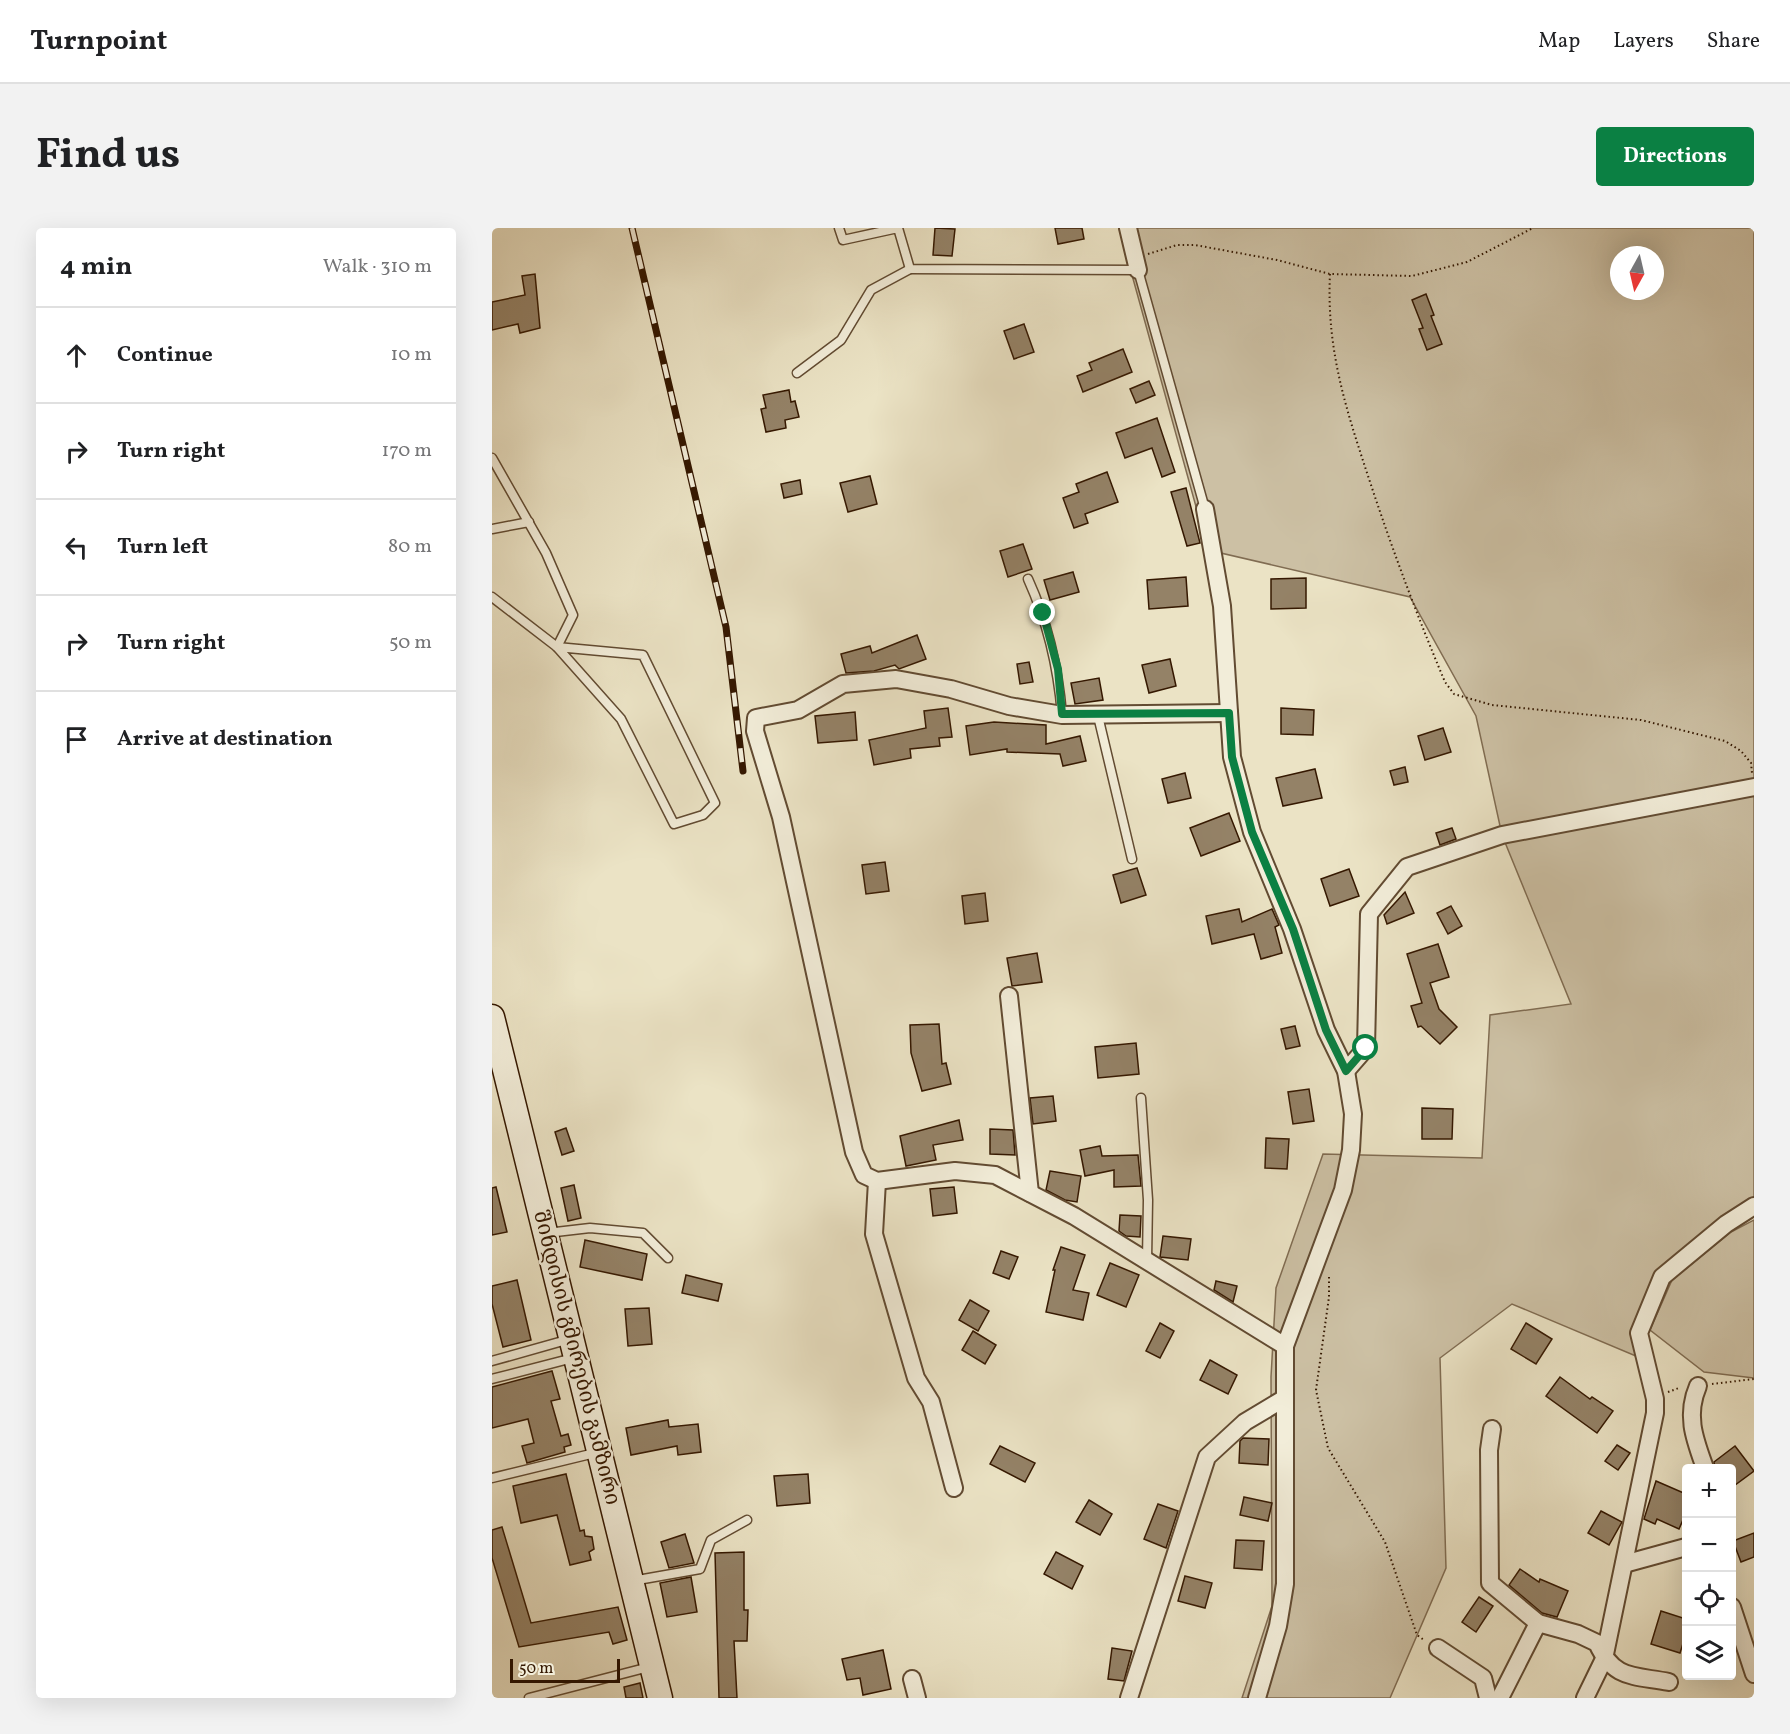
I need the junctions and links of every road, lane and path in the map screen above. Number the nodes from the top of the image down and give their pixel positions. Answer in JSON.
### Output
{"nodes":[{"id":1,"x":839,"y":228,"type":"edge"},
{"id":2,"x":1128,"y":228,"type":"edge"},
{"id":3,"x":1533,"y":228,"type":"edge"},
{"id":4,"x":1136,"y":264,"type":"junction"},
{"id":5,"x":910,"y":269,"type":"junction"},
{"id":6,"x":1330,"y":274,"type":"junction"},
{"id":7,"x":797,"y":373,"type":"dead end"},
{"id":8,"x":492,"y":458,"type":"edge"},
{"id":9,"x":1205,"y":509,"type":"joint"},
{"id":10,"x":529,"y":522,"type":"junction"},
{"id":11,"x":492,"y":529,"type":"edge"},
{"id":12,"x":1028,"y":579,"type":"dead end"},
{"id":13,"x":492,"y":597,"type":"edge"},
{"id":14,"x":557,"y":647,"type":"junction"},
{"id":15,"x":1229,"y":713,"type":"junction"},
{"id":16,"x":1062,"y":714,"type":"junction"},
{"id":17,"x":1098,"y":716,"type":"junction"},
{"id":18,"x":1753,"y":781,"type":"edge"},
{"id":19,"x":1132,"y":859,"type":"dead end"},
{"id":20,"x":1008,"y":996,"type":"dead end"},
{"id":21,"x":492,"y":1017,"type":"edge"},
{"id":22,"x":1346,"y":1071,"type":"junction"},
{"id":23,"x":1140,"y":1098,"type":"dead end"},
{"id":24,"x":877,"y":1181,"type":"junction"},
{"id":25,"x":1030,"y":1193,"type":"junction"},
{"id":26,"x":1754,"y":1206,"type":"edge"},
{"id":27,"x":546,"y":1233,"type":"junction"},
{"id":28,"x":668,"y":1258,"type":"dead end"},
{"id":29,"x":1147,"y":1261,"type":"junction"},
{"id":30,"x":1329,"y":1276,"type":"dead end"},
{"id":31,"x":1285,"y":1346,"type":"junction"},
{"id":32,"x":575,"y":1348,"type":"junction"},
{"id":33,"x":492,"y":1361,"type":"edge"},
{"id":34,"x":492,"y":1378,"type":"edge"},
{"id":35,"x":1698,"y":1386,"type":"dead end"},
{"id":36,"x":1285,"y":1398,"type":"junction"},
{"id":37,"x":1492,"y":1430,"type":"dead end"},
{"id":38,"x":599,"y":1452,"type":"junction"},
{"id":39,"x":1704,"y":1464,"type":"edge"},
{"id":40,"x":492,"y":1478,"type":"edge"},
{"id":41,"x":954,"y":1488,"type":"dead end"},
{"id":42,"x":747,"y":1520,"type":"dead end"},
{"id":43,"x":1682,"y":1548,"type":"edge"},
{"id":44,"x":1624,"y":1564,"type":"junction"},
{"id":45,"x":631,"y":1581,"type":"junction"},
{"id":46,"x":1736,"y":1622,"type":"edge"},
{"id":47,"x":1538,"y":1623,"type":"junction"},
{"id":48,"x":1438,"y":1648,"type":"joint"},
{"id":49,"x":1604,"y":1659,"type":"junction"},
{"id":50,"x":652,"y":1666,"type":"junction"},
{"id":51,"x":1754,"y":1674,"type":"edge"},
{"id":52,"x":912,"y":1679,"type":"dead end"},
{"id":53,"x":1670,"y":1682,"type":"dead end"},
{"id":54,"x":529,"y":1698,"type":"edge"},
{"id":55,"x":660,"y":1698,"type":"edge"},
{"id":56,"x":917,"y":1698,"type":"edge"},
{"id":57,"x":1130,"y":1698,"type":"edge"},
{"id":58,"x":1257,"y":1698,"type":"edge"},
{"id":59,"x":1488,"y":1698,"type":"edge"},
{"id":60,"x":1500,"y":1698,"type":"edge"},
{"id":61,"x":1585,"y":1698,"type":"edge"}],
"edges":[{"from":1,"to":5,"type":"lane"},
{"from":2,"to":4,"type":"street"},
{"from":3,"to":6,"type":"path"},
{"from":4,"to":5,"type":"lane"},
{"from":4,"to":6,"type":"path"},
{"from":4,"to":9,"type":"lane"},
{"from":5,"to":7,"type":"lane"},
{"from":6,"to":18,"type":"path"},
{"from":8,"to":10,"type":"lane"},
{"from":9,"to":15,"type":"street"},
{"from":10,"to":11,"type":"lane"},
{"from":10,"to":14,"type":"lane"},
{"from":12,"to":16,"type":"lane"},
{"from":13,"to":14,"type":"lane"},
{"from":14,"to":14,"type":"lane"},
{"from":15,"to":17,"type":"street"},
{"from":15,"to":22,"type":"street"},
{"from":16,"to":17,"type":"street"},
{"from":16,"to":24,"type":"street"},
{"from":17,"to":19,"type":"lane"},
{"from":18,"to":22,"type":"street"},
{"from":20,"to":25,"type":"street"},
{"from":21,"to":27,"type":"main road","name":"შინდისის გმირების გამზირი"},
{"from":22,"to":31,"type":"street"},
{"from":23,"to":29,"type":"lane"},
{"from":24,"to":25,"type":"street"},
{"from":24,"to":41,"type":"street"},
{"from":25,"to":29,"type":"street"},
{"from":26,"to":44,"type":"street"},
{"from":27,"to":28,"type":"lane"},
{"from":27,"to":32,"type":"main road","name":"შინდისის გმირების გამზირი"},
{"from":29,"to":31,"type":"street"},
{"from":30,"to":48,"type":"path"},
{"from":31,"to":36,"type":"street"},
{"from":32,"to":33,"type":"lane"},
{"from":32,"to":34,"type":"lane"},
{"from":32,"to":38,"type":"main road","name":"შინდისის გმირების გამზირი"},
{"from":35,"to":39,"type":"street"},
{"from":36,"to":57,"type":"street"},
{"from":36,"to":58,"type":"street"},
{"from":37,"to":47,"type":"street"},
{"from":38,"to":40,"type":"lane"},
{"from":38,"to":45,"type":"main road","name":"შინდისის გმირების გამზირი"},
{"from":42,"to":45,"type":"lane"},
{"from":43,"to":44,"type":"street"},
{"from":44,"to":49,"type":"street"},
{"from":45,"to":50,"type":"main road","name":"შინდისის გმირების გამზირი"},
{"from":46,"to":51,"type":"street"},
{"from":47,"to":49,"type":"street"},
{"from":47,"to":60,"type":"street"},
{"from":48,"to":59,"type":"street"},
{"from":49,"to":53,"type":"street"},
{"from":49,"to":61,"type":"street"},
{"from":50,"to":54,"type":"lane"},
{"from":50,"to":55,"type":"main road","name":"შინდისის გმირების გამზირი"},
{"from":52,"to":56,"type":"street"}]}
